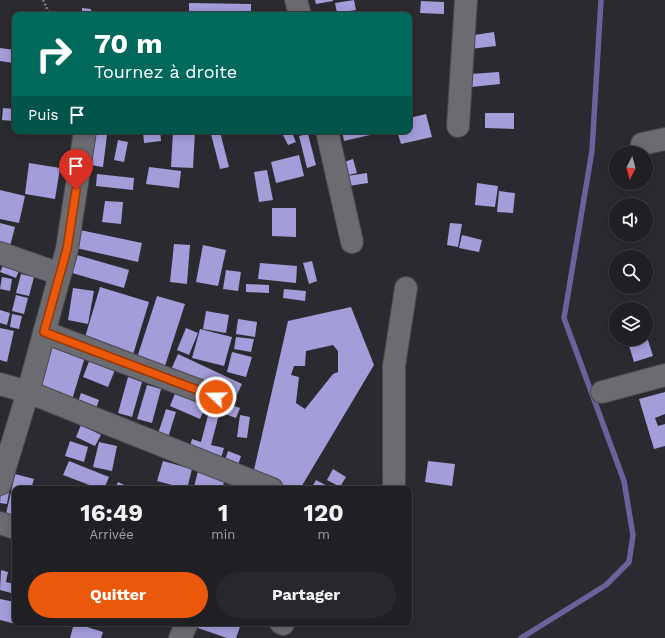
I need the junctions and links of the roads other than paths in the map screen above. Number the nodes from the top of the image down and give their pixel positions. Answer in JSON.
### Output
{"nodes":[{"id":1,"x":296,"y":0,"type":"edge"},
{"id":2,"x":466,"y":0,"type":"edge"},
{"id":3,"x":299,"y":12,"type":"edge"},
{"id":4,"x":458,"y":126,"type":"dead end"},
{"id":5,"x":85,"y":134,"type":"edge"},
{"id":6,"x":328,"y":134,"type":"edge"},
{"id":7,"x":665,"y":139,"type":"edge"},
{"id":8,"x":642,"y":144,"type":"dead end"},
{"id":9,"x":352,"y":242,"type":"dead end"},
{"id":10,"x":0,"y":253,"type":"edge"},
{"id":11,"x":60,"y":274,"type":"junction"},
{"id":12,"x":406,"y":288,"type":"dead end"},
{"id":13,"x":44,"y":332,"type":"junction"},
{"id":14,"x":665,"y":375,"type":"edge"},
{"id":15,"x":0,"y":384,"type":"edge"},
{"id":16,"x":28,"y":392,"type":"junction"},
{"id":17,"x":602,"y":392,"type":"dead end"},
{"id":18,"x":216,"y":397,"type":"dead end"},
{"id":19,"x":239,"y":483,"type":"edge"},
{"id":20,"x":0,"y":484,"type":"edge"},
{"id":21,"x":256,"y":486,"type":"edge"},
{"id":22,"x":394,"y":486,"type":"edge"},
{"id":23,"x":0,"y":523,"type":"edge"},
{"id":24,"x":12,"y":527,"type":"edge"},
{"id":25,"x":185,"y":626,"type":"edge"},
{"id":26,"x":180,"y":638,"type":"edge"}],
"edges":[{"from":1,"to":3,"type":"street"},
{"from":2,"to":4,"type":"street"},
{"from":5,"to":11,"type":"street"},
{"from":6,"to":9,"type":"street"},
{"from":7,"to":8,"type":"street"},
{"from":10,"to":11,"type":"street"},
{"from":11,"to":13,"type":"street"},
{"from":12,"to":22,"type":"street"},
{"from":13,"to":16,"type":"street"},
{"from":13,"to":18,"type":"street"},
{"from":14,"to":17,"type":"street"},
{"from":15,"to":16,"type":"street"},
{"from":16,"to":19,"type":"street"},
{"from":16,"to":20,"type":"street"},
{"from":19,"to":21,"type":"street"},
{"from":23,"to":24,"type":"street"},
{"from":25,"to":26,"type":"street"}]}
